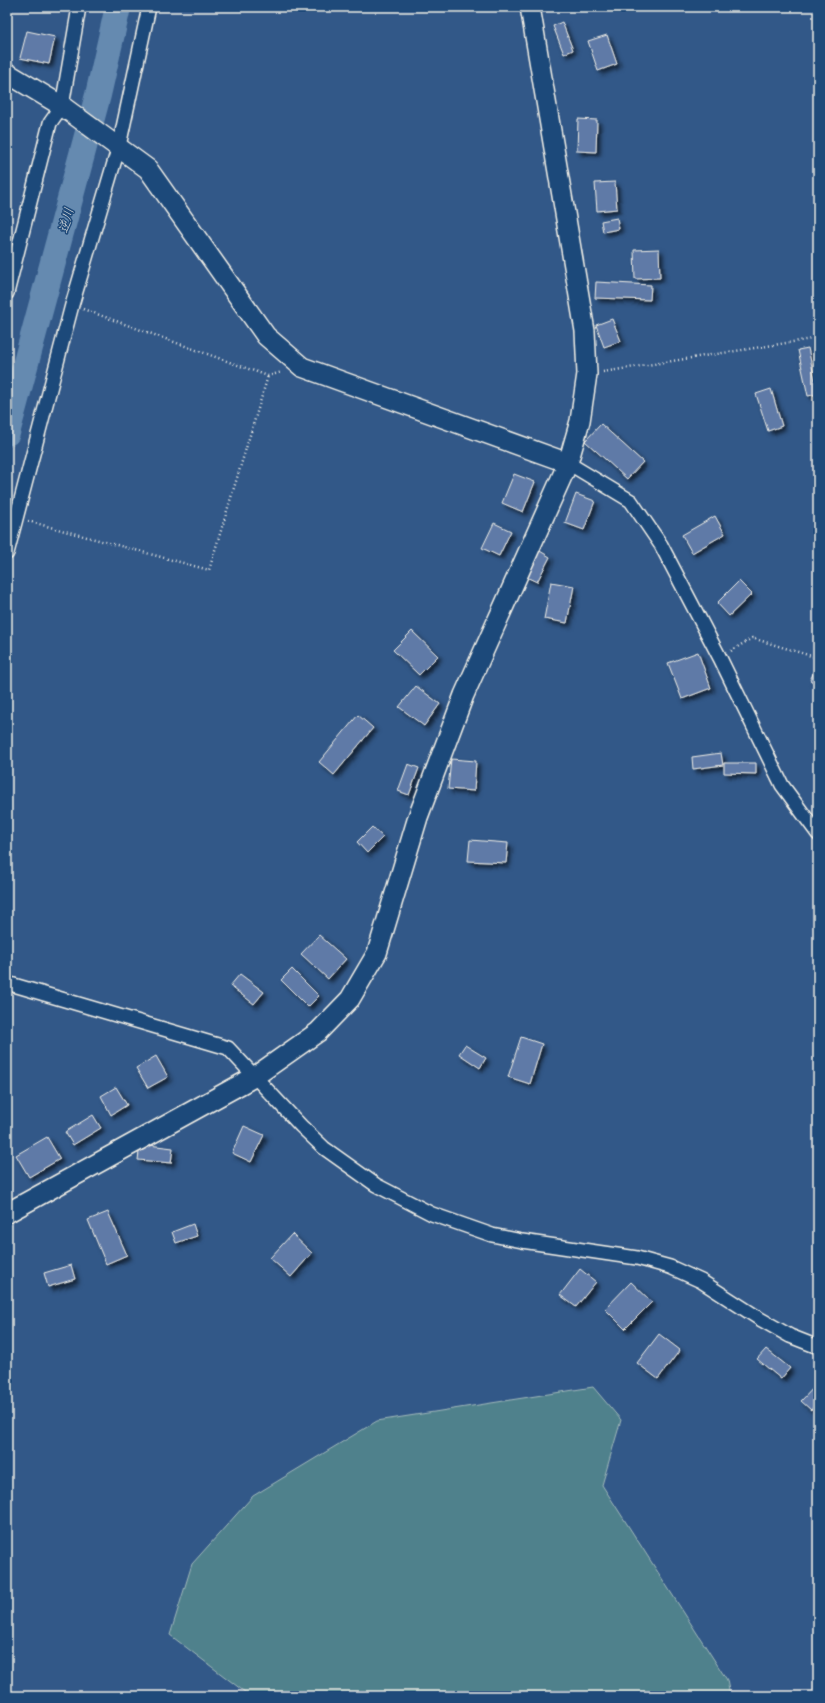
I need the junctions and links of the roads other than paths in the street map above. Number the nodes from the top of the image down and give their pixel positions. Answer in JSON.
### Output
{"nodes":[{"id":1,"x":80,"y":7,"type":"edge"},
{"id":2,"x":149,"y":7,"type":"edge"},
{"id":3,"x":530,"y":7,"type":"edge"},
{"id":4,"x":7,"y":73,"type":"edge"},
{"id":5,"x":62,"y":106,"type":"junction"},
{"id":6,"x":118,"y":146,"type":"junction"},
{"id":7,"x":7,"y":293,"type":"edge"},
{"id":8,"x":568,"y":463,"type":"junction"},
{"id":9,"x":7,"y":552,"type":"edge"},
{"id":10,"x":818,"y":834,"type":"edge"},
{"id":11,"x":7,"y":983,"type":"edge"},
{"id":12,"x":254,"y":1077,"type":"junction"},
{"id":13,"x":7,"y":1213,"type":"edge"},
{"id":14,"x":818,"y":1347,"type":"edge"}],
"edges":[{"from":1,"to":5,"type":"street"},
{"from":2,"to":6,"type":"street"},
{"from":3,"to":8,"type":"street"},
{"from":4,"to":5,"type":"street"},
{"from":5,"to":6,"type":"street"},
{"from":5,"to":7,"type":"street"},
{"from":6,"to":8,"type":"street"},
{"from":6,"to":9,"type":"street"},
{"from":8,"to":10,"type":"street"},
{"from":8,"to":12,"type":"street"},
{"from":11,"to":12,"type":"street"},
{"from":12,"to":13,"type":"street"},
{"from":12,"to":14,"type":"street"}]}
